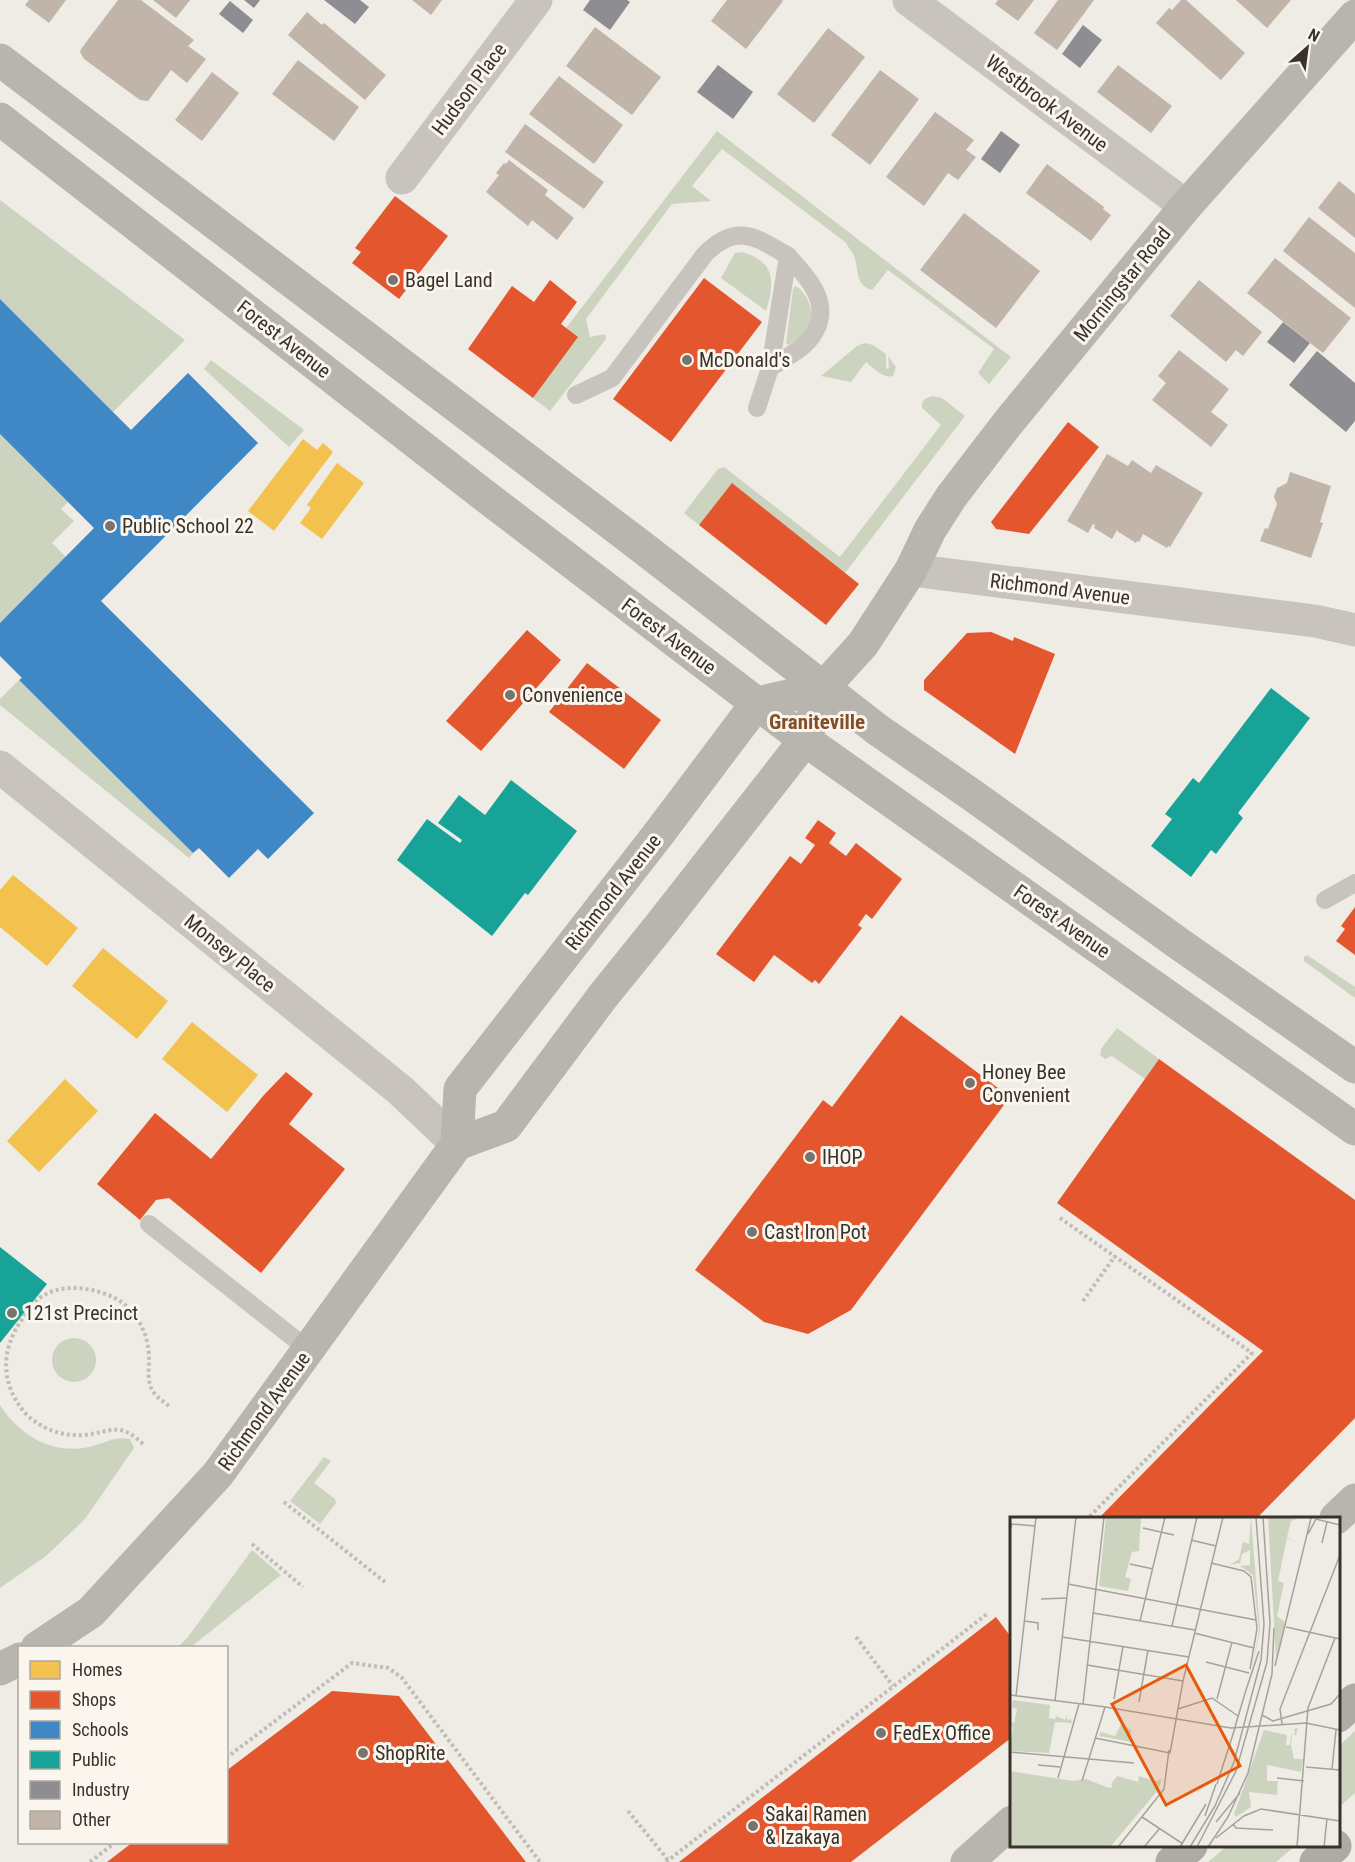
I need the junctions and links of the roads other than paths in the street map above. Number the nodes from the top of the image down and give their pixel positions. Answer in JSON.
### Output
{"nodes":[{"id":1,"x":536,"y":0,"type":"edge"},
{"id":2,"x":909,"y":0,"type":"edge"},
{"id":3,"x":1355,"y":16,"type":"edge"},
{"id":4,"x":0,"y":60,"type":"edge"},
{"id":5,"x":0,"y":119,"type":"edge"},
{"id":6,"x":402,"y":177,"type":"dead end"},
{"id":7,"x":1186,"y":206,"type":"junction"},
{"id":8,"x":789,"y":256,"type":"junction"},
{"id":9,"x":770,"y":368,"type":"junction"},
{"id":10,"x":576,"y":395,"type":"dead end"},
{"id":11,"x":757,"y":408,"type":"dead end"},
{"id":12,"x":911,"y":570,"type":"junction"},
{"id":13,"x":1355,"y":630,"type":"edge"},
{"id":14,"x":823,"y":688,"type":"junction"},
{"id":15,"x":757,"y":703,"type":"junction"},
{"id":16,"x":805,"y":740,"type":"junction"},
{"id":17,"x":0,"y":767,"type":"edge"},
{"id":18,"x":1355,"y":883,"type":"edge"},
{"id":19,"x":1325,"y":900,"type":"dead end"},
{"id":20,"x":1355,"y":1067,"type":"edge"},
{"id":21,"x":1355,"y":1129,"type":"edge"},
{"id":22,"x":457,"y":1144,"type":"junction"},
{"id":23,"x":148,"y":1224,"type":"dead end"},
{"id":24,"x":309,"y":1350,"type":"junction"},
{"id":25,"x":1355,"y":1500,"type":"edge"},
{"id":26,"x":1337,"y":1517,"type":"edge"},
{"id":27,"x":39,"y":1646,"type":"edge"},
{"id":28,"x":18,"y":1660,"type":"edge"},
{"id":29,"x":0,"y":1669,"type":"edge"},
{"id":30,"x":1355,"y":1700,"type":"edge"},
{"id":31,"x":1340,"y":1714,"type":"edge"},
{"id":32,"x":1010,"y":1823,"type":"edge"},
{"id":33,"x":1355,"y":1828,"type":"edge"},
{"id":34,"x":1340,"y":1840,"type":"edge"},
{"id":35,"x":1189,"y":1847,"type":"edge"},
{"id":36,"x":1333,"y":1847,"type":"edge"},
{"id":37,"x":967,"y":1862,"type":"edge"},
{"id":38,"x":1172,"y":1862,"type":"edge"},
{"id":39,"x":1316,"y":1862,"type":"edge"}],
"edges":[{"from":1,"to":6,"type":"street","name":"Hudson Place"},
{"from":2,"to":7,"type":"street","name":"Westbrook Avenue"},
{"from":3,"to":7,"type":"main road","name":"Morningstar Road"},
{"from":4,"to":14,"type":"main road"},
{"from":5,"to":15,"type":"main road","name":"Forest Avenue"},
{"from":7,"to":12,"type":"main road","name":"Morningstar Road"},
{"from":8,"to":9,"type":"lane"},
{"from":8,"to":9,"type":"lane"},
{"from":8,"to":10,"type":"lane"},
{"from":9,"to":11,"type":"lane"},
{"from":12,"to":13,"type":"street","name":"Richmond Avenue"},
{"from":12,"to":14,"type":"main road"},
{"from":14,"to":15,"type":"main road"},
{"from":14,"to":16,"type":"main road"},
{"from":14,"to":20,"type":"main road"},
{"from":15,"to":16,"type":"main road","name":"Forest Avenue"},
{"from":15,"to":22,"type":"main road","name":"Richmond Avenue"},
{"from":16,"to":21,"type":"main road","name":"Forest Avenue"},
{"from":16,"to":22,"type":"main road"},
{"from":17,"to":22,"type":"street","name":"Monsey Place"},
{"from":18,"to":19,"type":"lane"},
{"from":22,"to":24,"type":"main road","name":"Richmond Avenue"},
{"from":23,"to":24,"type":"lane"},
{"from":24,"to":27,"type":"main road","name":"Richmond Avenue"},
{"from":25,"to":26,"type":"main road"},
{"from":28,"to":29,"type":"main road"},
{"from":30,"to":31,"type":"highway"},
{"from":32,"to":37,"type":"main road"},
{"from":33,"to":34,"type":"highway"},
{"from":35,"to":38,"type":"highway"},
{"from":36,"to":39,"type":"highway"}]}
